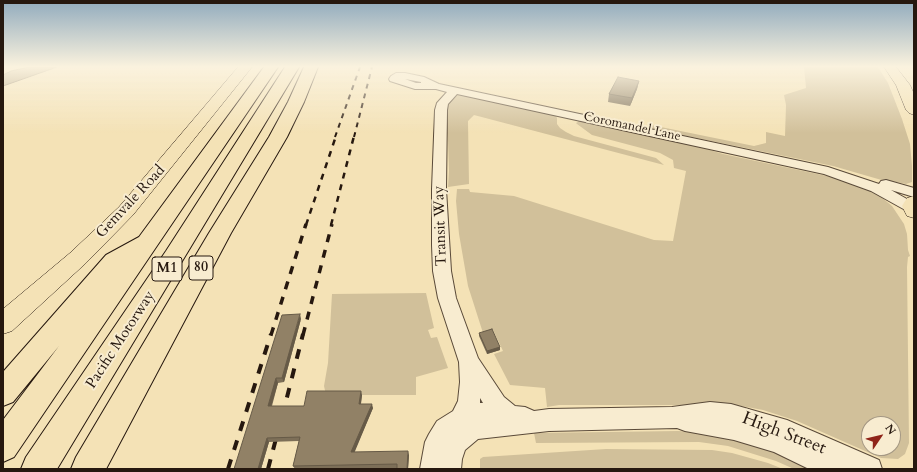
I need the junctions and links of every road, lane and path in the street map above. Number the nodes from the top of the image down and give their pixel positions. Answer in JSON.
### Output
{"nodes":[{"id":1,"x":227,"y":89,"type":"edge"},
{"id":2,"x":256,"y":89,"type":"edge"},
{"id":3,"x":278,"y":89,"type":"edge"},
{"id":4,"x":302,"y":89,"type":"edge"},
{"id":5,"x":450,"y":89,"type":"edge"},
{"id":6,"x":905,"y":89,"type":"edge"},
{"id":7,"x":455,"y":90,"type":"junction"},
{"id":8,"x":914,"y":110,"type":"edge"},
{"id":9,"x":914,"y":204,"type":"edge"},
{"id":10,"x":151,"y":239,"type":"junction"},
{"id":11,"x":3,"y":324,"type":"edge"},
{"id":12,"x":469,"y":362,"type":"junction"},
{"id":13,"x":3,"y":393,"type":"edge"},
{"id":14,"x":510,"y":415,"type":"junction"},
{"id":15,"x":461,"y":418,"type":"junction"},
{"id":16,"x":672,"y":418,"type":"junction"},
{"id":17,"x":549,"y":420,"type":"junction"},
{"id":18,"x":3,"y":446,"type":"edge"},
{"id":19,"x":38,"y":469,"type":"edge"},
{"id":20,"x":88,"y":469,"type":"edge"},
{"id":21,"x":432,"y":469,"type":"edge"},
{"id":22,"x":449,"y":469,"type":"edge"},
{"id":23,"x":835,"y":469,"type":"edge"},
{"id":24,"x":870,"y":469,"type":"edge"}],
"edges":[{"from":1,"to":11,"type":"main road","name":"Gemvale Road"},
{"from":2,"to":10,"type":"highway","number":"M1"},
{"from":3,"to":19,"type":"highway","name":"Pacific Motorway","number":"M1"},
{"from":4,"to":20,"type":"highway","number":"80"},
{"from":5,"to":7,"type":"street","name":"Coromandel Lane"},
{"from":6,"to":8,"type":"main road"},
{"from":7,"to":9,"type":"street","name":"Coromandel Lane"},
{"from":7,"to":12,"type":"street","name":"Transit Way"},
{"from":10,"to":13,"type":"highway"},
{"from":10,"to":18,"type":"highway","number":"M1"},
{"from":12,"to":14,"type":"street","name":"Transit Way"},
{"from":12,"to":15,"type":"street","name":"Transit Way"},
{"from":14,"to":15,"type":"street"},
{"from":14,"to":17,"type":"street"},
{"from":15,"to":21,"type":"street"},
{"from":16,"to":17,"type":"street","name":"High Street"},
{"from":16,"to":23,"type":"street","name":"High Street"},
{"from":16,"to":24,"type":"street","name":"High Street"},
{"from":17,"to":22,"type":"street"}]}
